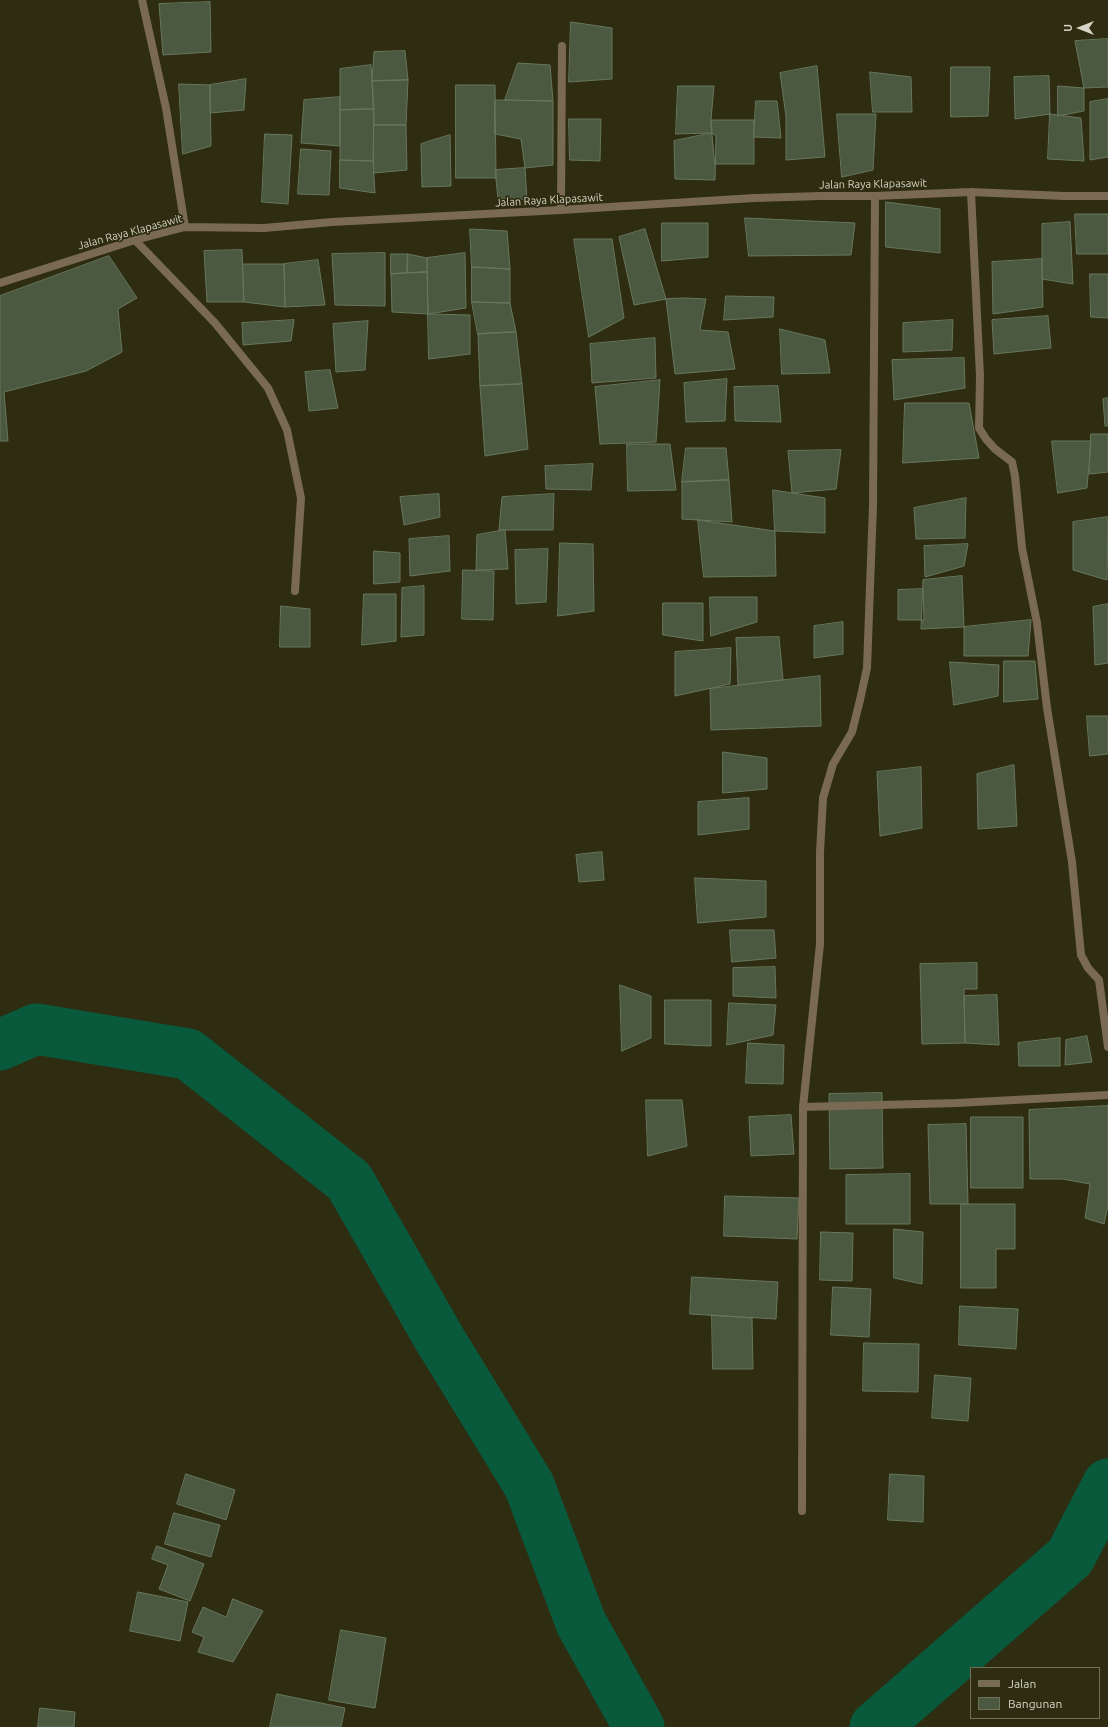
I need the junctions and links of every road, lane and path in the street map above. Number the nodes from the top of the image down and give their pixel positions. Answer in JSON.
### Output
{"nodes":[{"id":1,"x":142,"y":0,"type":"edge"},
{"id":2,"x":562,"y":46,"type":"dead end"},
{"id":3,"x":971,"y":192,"type":"junction"},
{"id":4,"x":875,"y":196,"type":"junction"},
{"id":5,"x":1108,"y":196,"type":"edge"},
{"id":6,"x":561,"y":210,"type":"junction"},
{"id":7,"x":185,"y":227,"type":"junction"},
{"id":8,"x":135,"y":240,"type":"junction"},
{"id":9,"x":0,"y":283,"type":"edge"},
{"id":10,"x":295,"y":591,"type":"dead end"},
{"id":11,"x":1108,"y":1047,"type":"edge"},
{"id":12,"x":1108,"y":1094,"type":"edge"},
{"id":13,"x":803,"y":1107,"type":"junction"},
{"id":14,"x":802,"y":1511,"type":"dead end"}],
"edges":[{"from":1,"to":7,"type":"street"},
{"from":2,"to":6,"type":"street"},
{"from":3,"to":4,"type":"street","name":"Jalan Raya Klapasawit"},
{"from":3,"to":5,"type":"street","name":"Jalan Raya Klapasawit"},
{"from":3,"to":11,"type":"street"},
{"from":4,"to":6,"type":"street","name":"Jalan Raya Klapasawit"},
{"from":4,"to":13,"type":"street"},
{"from":6,"to":7,"type":"street","name":"Jalan Raya Klapasawit"},
{"from":7,"to":8,"type":"street","name":"Jalan Raya Klapasawit"},
{"from":8,"to":9,"type":"street","name":"Jalan Raya Klapasawit"},
{"from":8,"to":10,"type":"street"},
{"from":12,"to":13,"type":"street"},
{"from":13,"to":14,"type":"street"}]}
